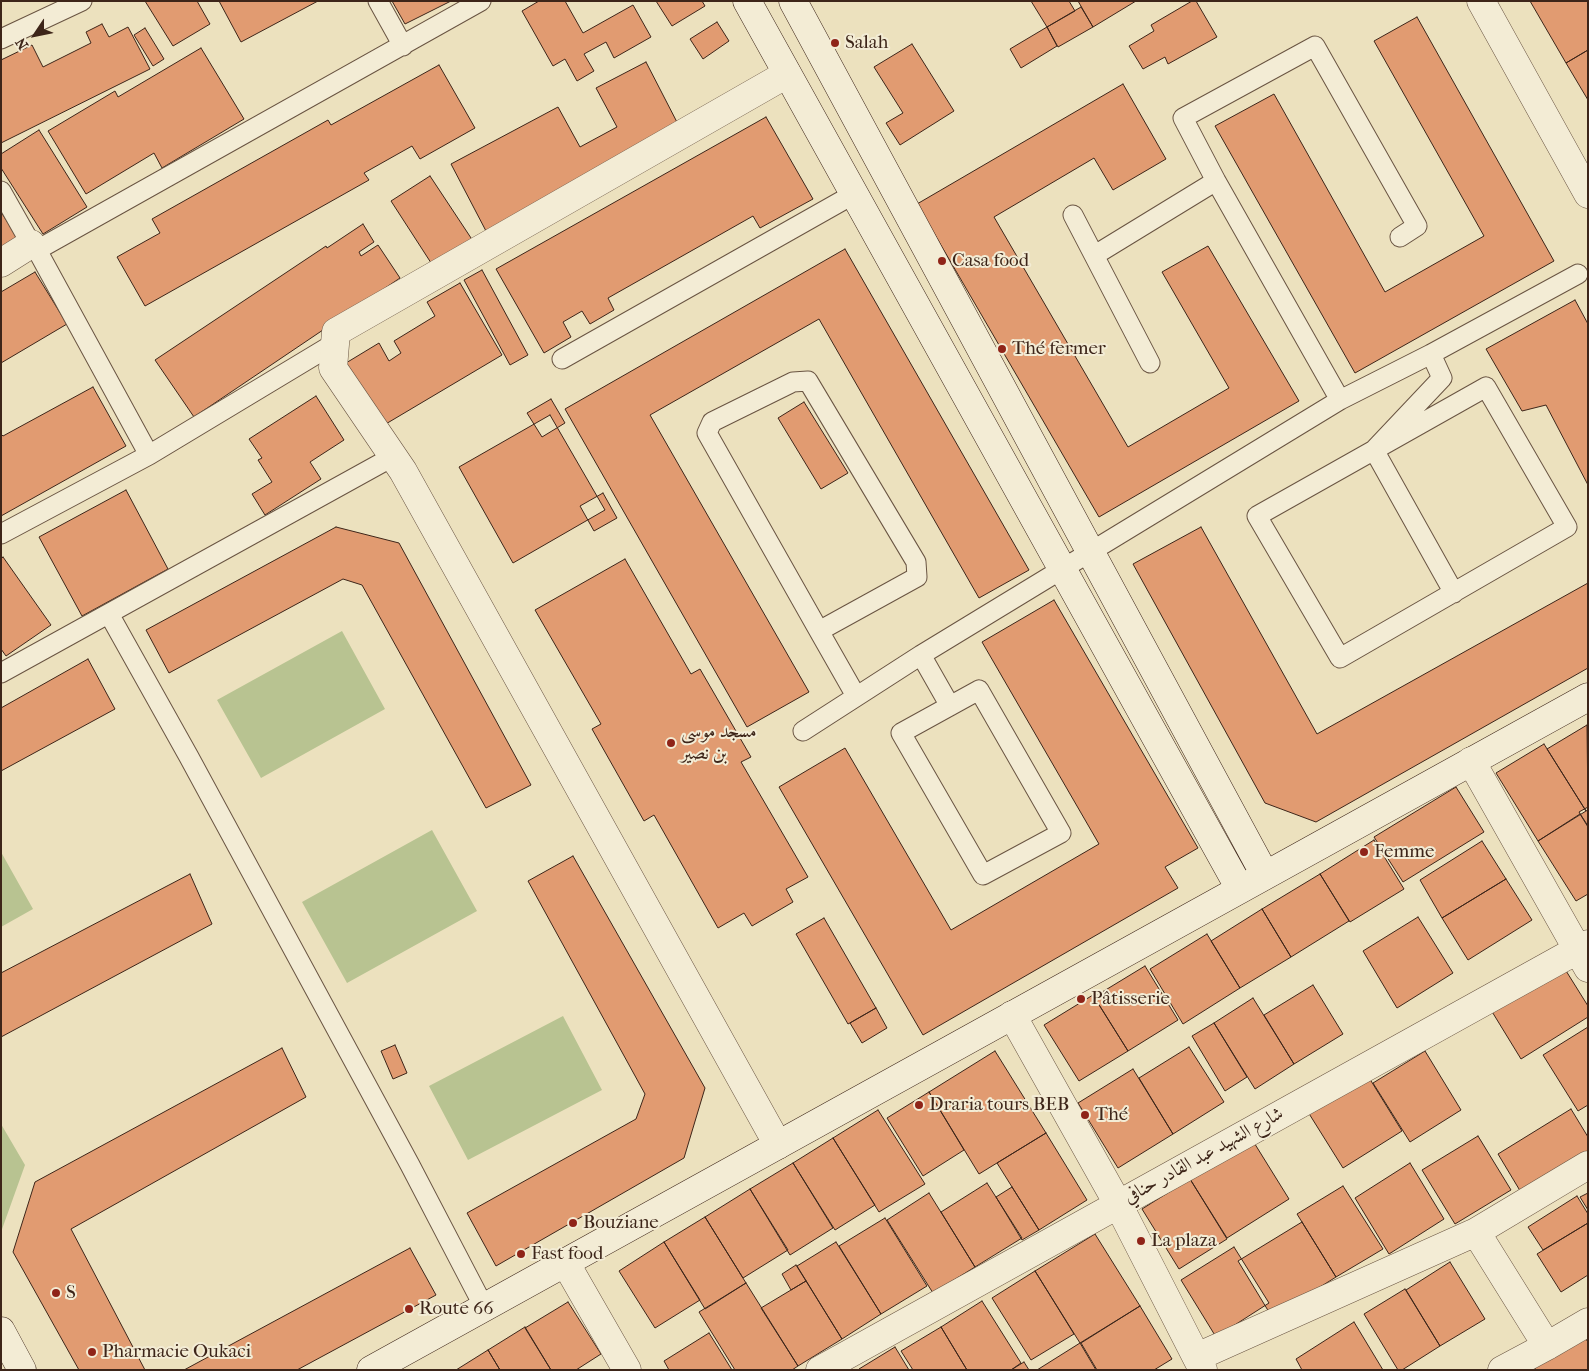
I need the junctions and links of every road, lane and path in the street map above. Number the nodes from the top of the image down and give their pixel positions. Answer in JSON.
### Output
{"nodes":[{"id":1,"x":82,"y":1,"type":"edge"},
{"id":2,"x":378,"y":1,"type":"edge"},
{"id":3,"x":480,"y":1,"type":"edge"},
{"id":4,"x":747,"y":1,"type":"edge"},
{"id":5,"x":793,"y":1,"type":"edge"},
{"id":6,"x":1481,"y":1,"type":"edge"},
{"id":7,"x":1,"y":39,"type":"edge"},
{"id":8,"x":403,"y":46,"type":"junction"},
{"id":9,"x":787,"y":74,"type":"junction"},
{"id":10,"x":1216,"y":181,"type":"junction"},
{"id":11,"x":1,"y":190,"type":"edge"},
{"id":12,"x":854,"y":194,"type":"junction"},
{"id":13,"x":1588,"y":194,"type":"edge"},
{"id":14,"x":1073,"y":215,"type":"dead end"},
{"id":15,"x":1400,"y":238,"type":"dead end"},
{"id":16,"x":34,"y":247,"type":"junction"},
{"id":17,"x":1095,"y":255,"type":"junction"},
{"id":18,"x":1,"y":263,"type":"edge"},
{"id":19,"x":1578,"y":274,"type":"dead end"},
{"id":20,"x":335,"y":343,"type":"junction"},
{"id":21,"x":1431,"y":354,"type":"junction"},
{"id":22,"x":562,"y":359,"type":"dead end"},
{"id":23,"x":1150,"y":363,"type":"dead end"},
{"id":24,"x":1340,"y":400,"type":"junction"},
{"id":25,"x":1374,"y":450,"type":"junction"},
{"id":26,"x":149,"y":455,"type":"junction"},
{"id":27,"x":394,"y":456,"type":"junction"},
{"id":28,"x":1,"y":534,"type":"edge"},
{"id":29,"x":1091,"y":551,"type":"junction"},
{"id":30,"x":1062,"y":570,"type":"junction"},
{"id":31,"x":1454,"y":593,"type":"junction"},
{"id":32,"x":109,"y":614,"type":"junction"},
{"id":33,"x":819,"y":631,"type":"junction"},
{"id":34,"x":921,"y":654,"type":"junction"},
{"id":35,"x":1,"y":673,"type":"edge"},
{"id":36,"x":856,"y":696,"type":"junction"},
{"id":37,"x":1588,"y":697,"type":"edge"},
{"id":38,"x":950,"y":706,"type":"junction"},
{"id":39,"x":803,"y":732,"type":"dead end"},
{"id":40,"x":1471,"y":761,"type":"junction"},
{"id":41,"x":1265,"y":875,"type":"junction"},
{"id":42,"x":1240,"y":889,"type":"junction"},
{"id":43,"x":1584,"y":954,"type":"edge"},
{"id":44,"x":1012,"y":1015,"type":"junction"},
{"id":45,"x":778,"y":1145,"type":"junction"},
{"id":46,"x":1588,"y":1165,"type":"edge"},
{"id":47,"x":1118,"y":1204,"type":"junction"},
{"id":48,"x":1476,"y":1232,"type":"junction"},
{"id":49,"x":565,"y":1262,"type":"junction"},
{"id":50,"x":484,"y":1307,"type":"junction"},
{"id":51,"x":1588,"y":1322,"type":"edge"},
{"id":52,"x":1,"y":1331,"type":"edge"},
{"id":53,"x":1547,"y":1346,"type":"junction"},
{"id":54,"x":1200,"y":1363,"type":"edge"},
{"id":55,"x":22,"y":1370,"type":"edge"},
{"id":56,"x":372,"y":1370,"type":"edge"},
{"id":57,"x":627,"y":1370,"type":"edge"},
{"id":58,"x":820,"y":1370,"type":"edge"},
{"id":59,"x":1502,"y":1370,"type":"edge"}],
"edges":[{"from":1,"to":7,"type":"lane"},
{"from":2,"to":8,"type":"lane"},
{"from":3,"to":8,"type":"lane"},
{"from":4,"to":9,"type":"street"},
{"from":5,"to":29,"type":"street"},
{"from":6,"to":13,"type":"street"},
{"from":8,"to":16,"type":"lane"},
{"from":9,"to":12,"type":"street"},
{"from":9,"to":20,"type":"street"},
{"from":10,"to":15,"type":"lane"},
{"from":10,"to":17,"type":"lane"},
{"from":10,"to":24,"type":"lane"},
{"from":11,"to":16,"type":"lane"},
{"from":12,"to":22,"type":"lane"},
{"from":12,"to":30,"type":"street"},
{"from":14,"to":17,"type":"lane"},
{"from":16,"to":18,"type":"street"},
{"from":16,"to":26,"type":"lane"},
{"from":17,"to":23,"type":"lane"},
{"from":19,"to":21,"type":"lane"},
{"from":20,"to":26,"type":"lane"},
{"from":20,"to":27,"type":"street"},
{"from":21,"to":24,"type":"lane"},
{"from":21,"to":25,"type":"lane"},
{"from":24,"to":29,"type":"lane"},
{"from":25,"to":31,"type":"lane"},
{"from":25,"to":31,"type":"lane"},
{"from":25,"to":31,"type":"lane"},
{"from":26,"to":28,"type":"lane"},
{"from":27,"to":32,"type":"lane"},
{"from":27,"to":45,"type":"street"},
{"from":29,"to":30,"type":"lane"},
{"from":29,"to":41,"type":"street"},
{"from":30,"to":34,"type":"lane"},
{"from":30,"to":42,"type":"street"},
{"from":32,"to":35,"type":"lane"},
{"from":32,"to":50,"type":"lane"},
{"from":33,"to":33,"type":"lane"},
{"from":33,"to":36,"type":"lane"},
{"from":34,"to":36,"type":"lane"},
{"from":34,"to":38,"type":"lane"},
{"from":36,"to":39,"type":"lane"},
{"from":37,"to":40,"type":"street"},
{"from":38,"to":38,"type":"lane"},
{"from":40,"to":41,"type":"street"},
{"from":40,"to":43,"type":"street"},
{"from":41,"to":42,"type":"street"},
{"from":42,"to":44,"type":"street"},
{"from":43,"to":47,"type":"street","name":"شارع الشهيد عبد القادر حنافي"},
{"from":44,"to":45,"type":"street"},
{"from":44,"to":47,"type":"street"},
{"from":45,"to":49,"type":"street"},
{"from":46,"to":48,"type":"street"},
{"from":47,"to":54,"type":"street"},
{"from":47,"to":58,"type":"street","name":"شارع الشهيد عبد القادر حنافي"},
{"from":48,"to":53,"type":"street"},
{"from":48,"to":54,"type":"street"},
{"from":49,"to":50,"type":"street"},
{"from":49,"to":57,"type":"street"},
{"from":50,"to":56,"type":"street"},
{"from":51,"to":53,"type":"street"},
{"from":52,"to":55,"type":"street"},
{"from":53,"to":59,"type":"street"}]}
